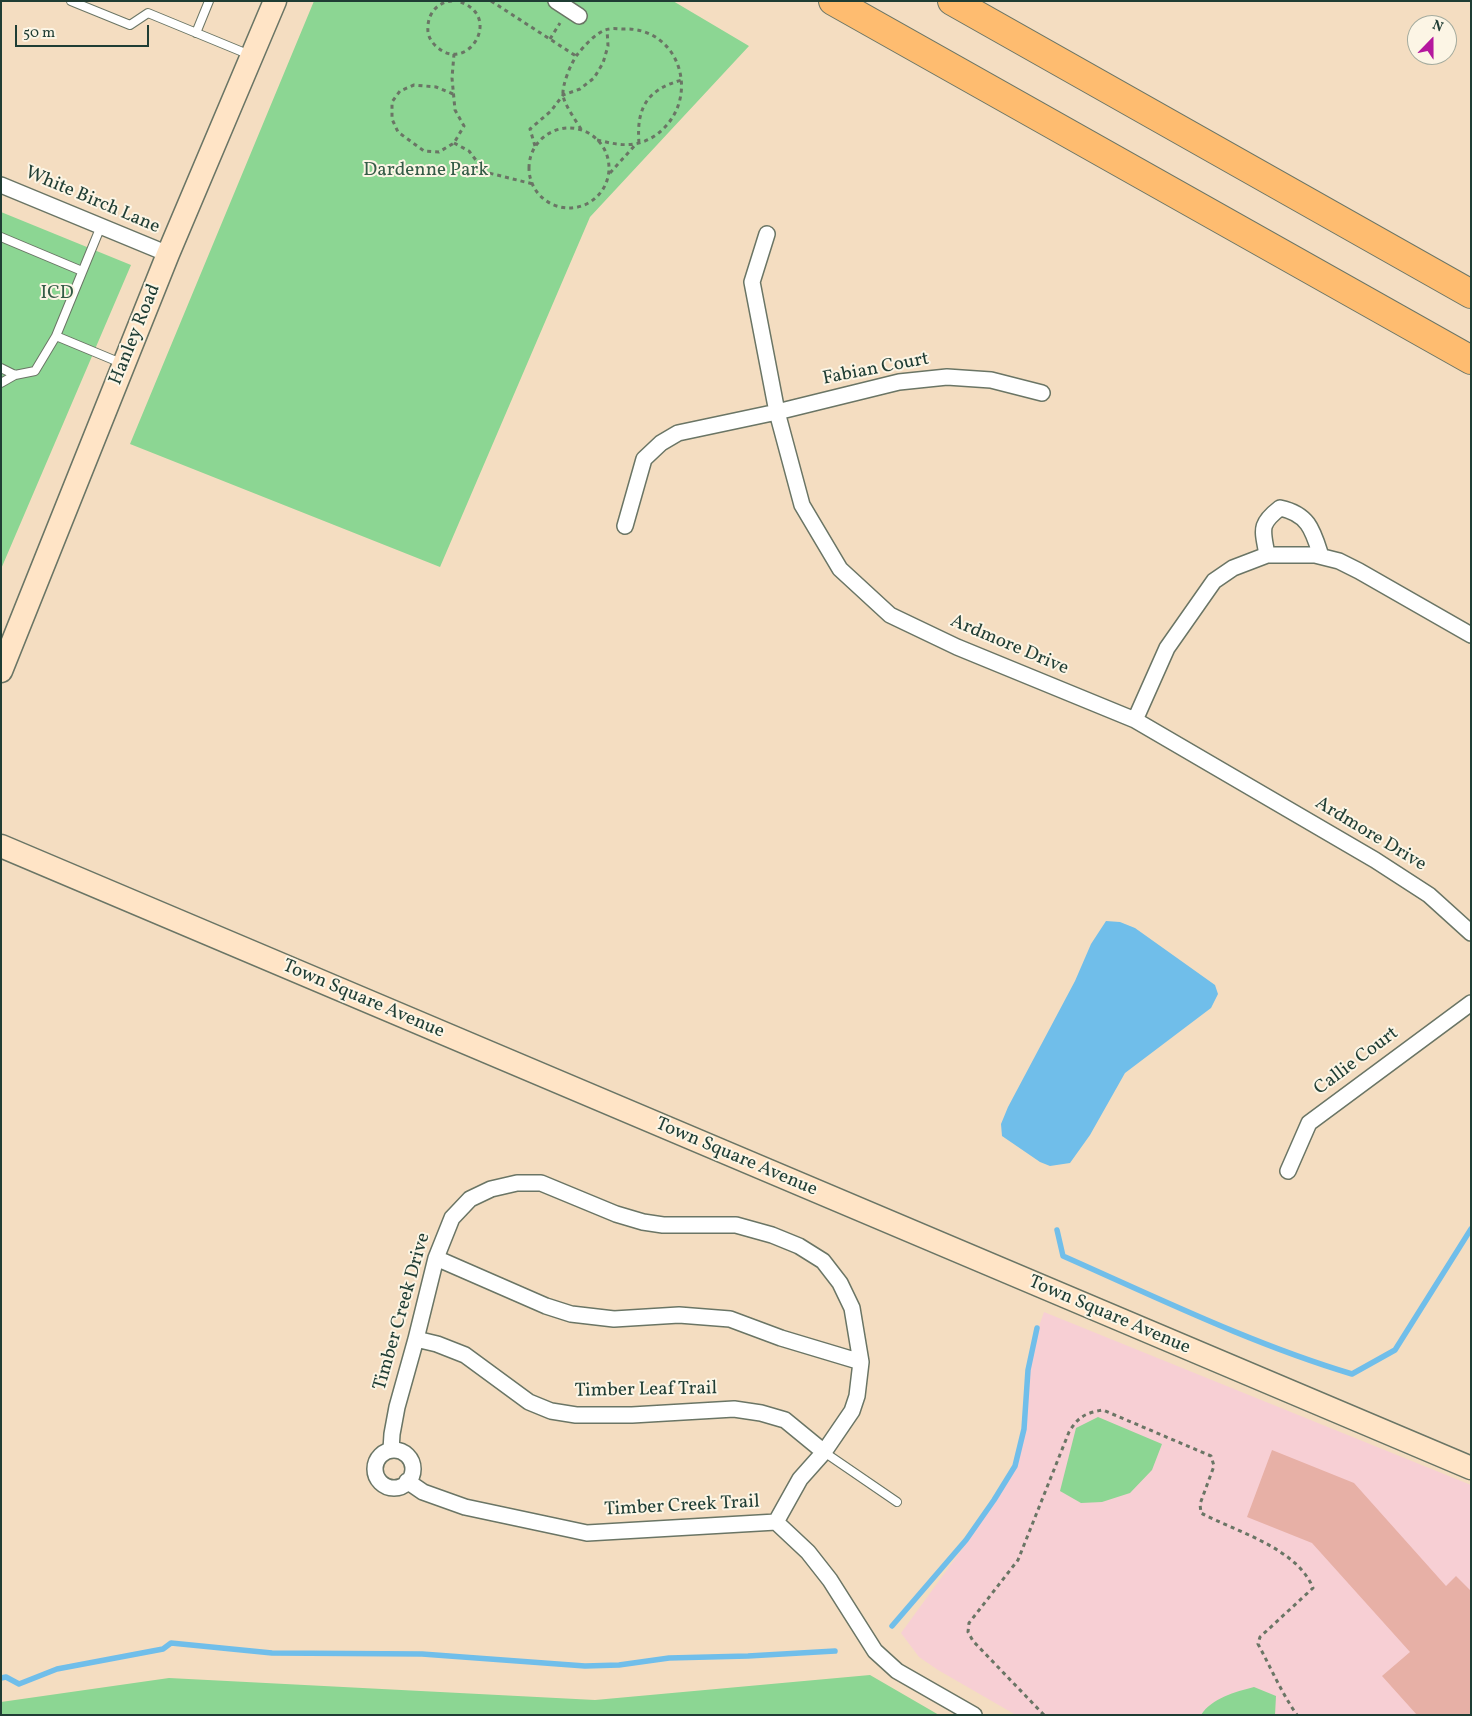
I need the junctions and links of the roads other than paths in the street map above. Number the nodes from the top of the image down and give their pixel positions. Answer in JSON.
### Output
{"nodes":[{"id":1,"x":71,"y":1,"type":"edge"},
{"id":2,"x":209,"y":1,"type":"edge"},
{"id":3,"x":274,"y":1,"type":"edge"},
{"id":4,"x":556,"y":1,"type":"edge"},
{"id":5,"x":833,"y":1,"type":"edge"},
{"id":6,"x":952,"y":1,"type":"edge"},
{"id":7,"x":579,"y":16,"type":"dead end"},
{"id":8,"x":196,"y":33,"type":"junction"},
{"id":9,"x":252,"y":56,"type":"junction"},
{"id":10,"x":1,"y":184,"type":"edge"},
{"id":11,"x":101,"y":226,"type":"junction"},
{"id":12,"x":767,"y":234,"type":"dead end"},
{"id":13,"x":1,"y":237,"type":"edge"},
{"id":14,"x":168,"y":254,"type":"junction"},
{"id":15,"x":82,"y":271,"type":"junction"},
{"id":16,"x":1471,"y":294,"type":"edge"},
{"id":17,"x":56,"y":336,"type":"junction"},
{"id":18,"x":1471,"y":360,"type":"edge"},
{"id":19,"x":124,"y":364,"type":"junction"},
{"id":20,"x":1,"y":368,"type":"edge"},
{"id":21,"x":16,"y":375,"type":"junction"},
{"id":22,"x":1,"y":383,"type":"edge"},
{"id":23,"x":1042,"y":393,"type":"dead end"},
{"id":24,"x":777,"y":412,"type":"junction"},
{"id":25,"x":625,"y":526,"type":"dead end"},
{"id":26,"x":1267,"y":555,"type":"junction"},
{"id":27,"x":1321,"y":556,"type":"junction"},
{"id":28,"x":1471,"y":635,"type":"edge"},
{"id":29,"x":1,"y":671,"type":"edge"},
{"id":30,"x":1135,"y":720,"type":"junction"},
{"id":31,"x":1,"y":846,"type":"edge"},
{"id":32,"x":1471,"y":933,"type":"edge"},
{"id":33,"x":1471,"y":1003,"type":"edge"},
{"id":34,"x":1288,"y":1171,"type":"dead end"},
{"id":35,"x":436,"y":1258,"type":"junction"},
{"id":36,"x":416,"y":1339,"type":"junction"},
{"id":37,"x":861,"y":1362,"type":"junction"},
{"id":38,"x":391,"y":1450,"type":"junction"},
{"id":39,"x":824,"y":1452,"type":"junction"},
{"id":40,"x":1471,"y":1468,"type":"edge"},
{"id":41,"x":408,"y":1481,"type":"junction"},
{"id":42,"x":897,"y":1502,"type":"dead end"},
{"id":43,"x":776,"y":1522,"type":"junction"},
{"id":44,"x":974,"y":1715,"type":"edge"}],
"edges":[{"from":1,"to":8,"type":"lane"},
{"from":2,"to":8,"type":"lane"},
{"from":3,"to":9,"type":"main road","name":"Hanley Road"},
{"from":4,"to":7,"type":"street"},
{"from":5,"to":18,"type":"highway"},
{"from":6,"to":16,"type":"highway"},
{"from":8,"to":9,"type":"lane"},
{"from":9,"to":14,"type":"main road","name":"Hanley Road"},
{"from":10,"to":11,"type":"street","name":"White Birch Lane"},
{"from":11,"to":14,"type":"street","name":"White Birch Lane"},
{"from":11,"to":15,"type":"lane"},
{"from":12,"to":24,"type":"street","name":"Ardmore Drive"},
{"from":13,"to":15,"type":"lane"},
{"from":14,"to":19,"type":"main road","name":"Hanley Road"},
{"from":15,"to":17,"type":"lane"},
{"from":17,"to":19,"type":"lane"},
{"from":17,"to":21,"type":"lane"},
{"from":19,"to":29,"type":"main road","name":"Hanley Road"},
{"from":20,"to":21,"type":"lane"},
{"from":21,"to":22,"type":"lane"},
{"from":23,"to":24,"type":"street","name":"Fabian Court"},
{"from":24,"to":25,"type":"street","name":"Fabian Court"},
{"from":24,"to":30,"type":"street","name":"Ardmore Drive"},
{"from":26,"to":27,"type":"street"},
{"from":26,"to":27,"type":"street"},
{"from":26,"to":30,"type":"street"},
{"from":27,"to":28,"type":"street"},
{"from":30,"to":32,"type":"street","name":"Ardmore Drive"},
{"from":31,"to":40,"type":"main road","name":"Town Square Avenue"},
{"from":33,"to":34,"type":"street","name":"Callie Court"},
{"from":35,"to":36,"type":"street","name":"Timber Creek Drive"},
{"from":35,"to":37,"type":"street"},
{"from":35,"to":37,"type":"street","name":"Timber Creek Drive"},
{"from":36,"to":38,"type":"street","name":"Timber Creek Drive"},
{"from":36,"to":39,"type":"street","name":"Timber Leaf Trail"},
{"from":37,"to":39,"type":"street","name":"Timber Creek Drive"},
{"from":38,"to":41,"type":"street"},
{"from":38,"to":41,"type":"street"},
{"from":39,"to":42,"type":"lane"},
{"from":39,"to":43,"type":"street","name":"Timber Creek Drive"},
{"from":41,"to":43,"type":"street","name":"Timber Creek Trail"},
{"from":43,"to":44,"type":"street","name":"Timber Creek Trail"}]}
